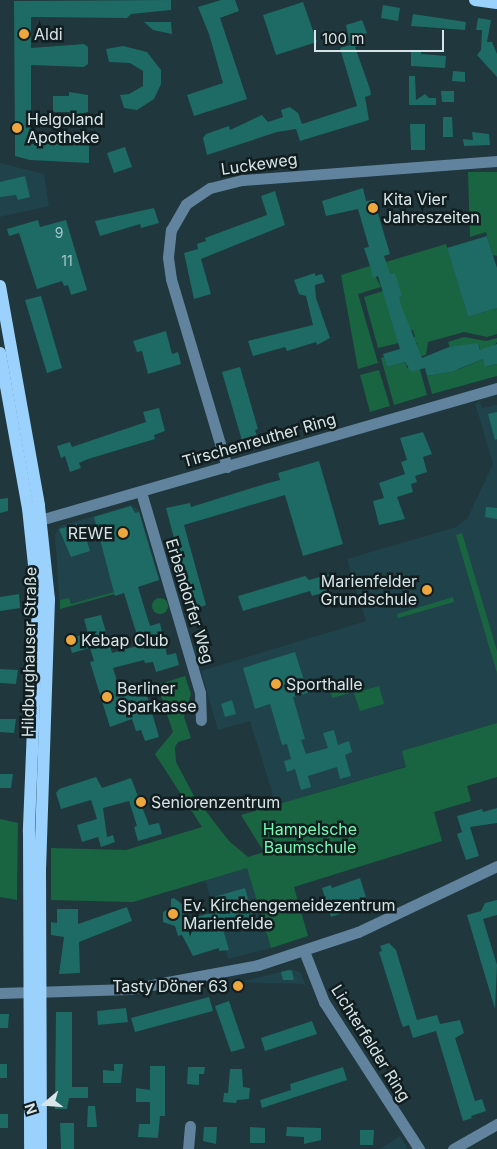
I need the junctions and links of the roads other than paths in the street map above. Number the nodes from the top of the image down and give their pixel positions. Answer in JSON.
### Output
{"nodes":[{"id":1,"x":474,"y":0,"type":"edge"},
{"id":2,"x":497,"y":3,"type":"edge"},
{"id":3,"x":497,"y":162,"type":"edge"},
{"id":4,"x":0,"y":286,"type":"edge"},
{"id":5,"x":0,"y":353,"type":"edge"},
{"id":6,"x":497,"y":388,"type":"edge"},
{"id":7,"x":227,"y":467,"type":"junction"},
{"id":8,"x":140,"y":492,"type":"junction"},
{"id":9,"x":36,"y":521,"type":"junction"},
{"id":10,"x":201,"y":720,"type":"dead end"},
{"id":11,"x":497,"y":866,"type":"edge"},
{"id":12,"x":304,"y":951,"type":"junction"},
{"id":13,"x":0,"y":993,"type":"edge"},
{"id":14,"x":34,"y":994,"type":"junction"},
{"id":15,"x":497,"y":1124,"type":"edge"},
{"id":16,"x":190,"y":1126,"type":"dead end"},
{"id":17,"x":30,"y":1149,"type":"edge"},
{"id":18,"x":41,"y":1149,"type":"edge"},
{"id":19,"x":188,"y":1149,"type":"edge"},
{"id":20,"x":419,"y":1149,"type":"edge"},
{"id":21,"x":453,"y":1149,"type":"edge"}],
"edges":[{"from":1,"to":2,"type":"main road"},
{"from":3,"to":7,"type":"street","name":"Luckeweg"},
{"from":4,"to":9,"type":"main road","name":"Hildburghauser Straße"},
{"from":5,"to":9,"type":"main road","name":"Hildburghauser Straße"},
{"from":6,"to":7,"type":"street","name":"Tirschenreuther Ring"},
{"from":7,"to":8,"type":"street","name":"Tirschenreuther Ring"},
{"from":8,"to":9,"type":"street","name":"Tirschenreuther Ring"},
{"from":8,"to":10,"type":"street","name":"Erbendorfer Weg"},
{"from":9,"to":14,"type":"main road","name":"Hildburghauser Straße"},
{"from":11,"to":12,"type":"street"},
{"from":12,"to":14,"type":"street"},
{"from":12,"to":20,"type":"street","name":"Lichterfelder Ring"},
{"from":13,"to":14,"type":"street"},
{"from":14,"to":17,"type":"main road","name":"Hildburghauser Straße"},
{"from":14,"to":18,"type":"main road","name":"Hildburghauser Straße"},
{"from":15,"to":21,"type":"street"},
{"from":16,"to":19,"type":"street"}]}
